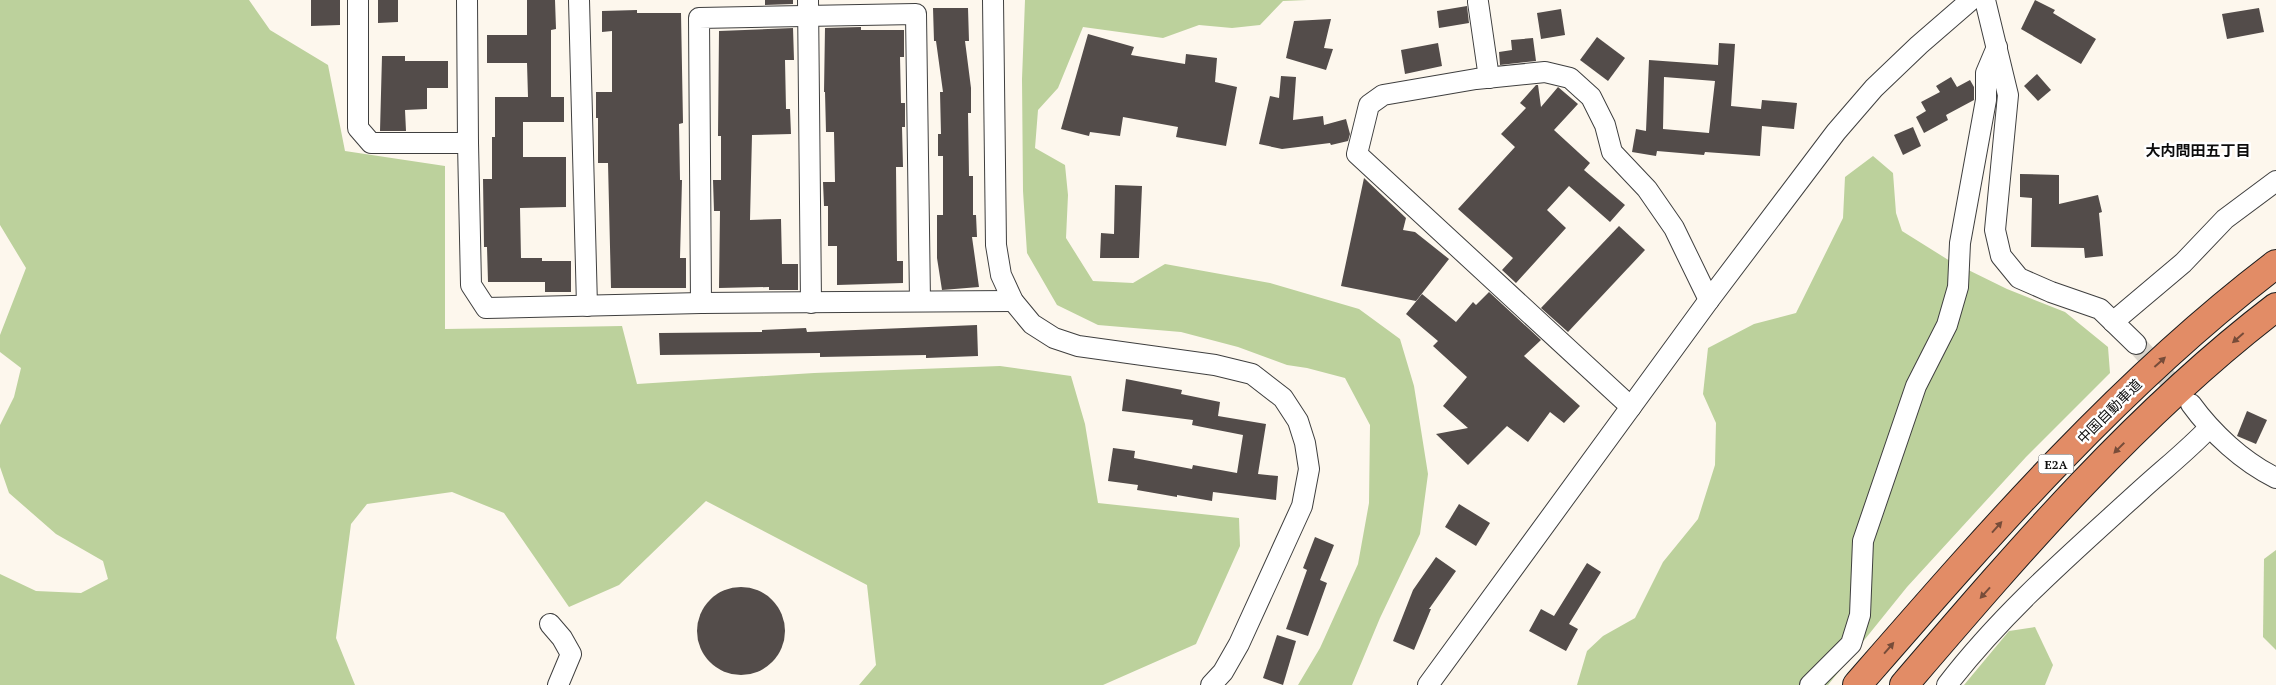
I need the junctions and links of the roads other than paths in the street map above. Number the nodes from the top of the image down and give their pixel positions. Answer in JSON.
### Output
{"nodes":[{"id":1,"x":358,"y":0,"type":"edge"},
{"id":2,"x":467,"y":0,"type":"edge"},
{"id":3,"x":580,"y":0,"type":"edge"},
{"id":4,"x":993,"y":0,"type":"edge"},
{"id":5,"x":1971,"y":0,"type":"edge"},
{"id":6,"x":1985,"y":0,"type":"edge"},
{"id":7,"x":1478,"y":2,"type":"dead end"},
{"id":8,"x":808,"y":8,"type":"edge"},
{"id":9,"x":1997,"y":47,"type":"junction"},
{"id":10,"x":1489,"y":78,"type":"junction"},
{"id":11,"x":468,"y":143,"type":"junction"},
{"id":12,"x":2276,"y":181,"type":"edge"},
{"id":13,"x":2276,"y":264,"type":"edge"},
{"id":14,"x":1709,"y":300,"type":"junction"},
{"id":15,"x":920,"y":301,"type":"junction"},
{"id":16,"x":1014,"y":301,"type":"junction"},
{"id":17,"x":701,"y":303,"type":"junction"},
{"id":18,"x":811,"y":303,"type":"junction"},
{"id":19,"x":587,"y":306,"type":"junction"},
{"id":20,"x":2276,"y":307,"type":"edge"},
{"id":21,"x":2113,"y":322,"type":"junction"},
{"id":22,"x":2136,"y":344,"type":"tunnel mouth"},
{"id":23,"x":2191,"y":404,"type":"tunnel mouth"},
{"id":24,"x":1631,"y":407,"type":"junction"},
{"id":25,"x":2209,"y":428,"type":"junction"},
{"id":26,"x":2276,"y":478,"type":"edge"},
{"id":27,"x":550,"y":624,"type":"dead end"},
{"id":28,"x":558,"y":685,"type":"edge"},
{"id":29,"x":1211,"y":685,"type":"edge"},
{"id":30,"x":1428,"y":685,"type":"edge"},
{"id":31,"x":1810,"y":685,"type":"edge"},
{"id":32,"x":1857,"y":685,"type":"edge"},
{"id":33,"x":1904,"y":685,"type":"edge"},
{"id":34,"x":1947,"y":685,"type":"edge"}],
"edges":[{"from":1,"to":11,"type":"street"},
{"from":2,"to":11,"type":"street"},
{"from":3,"to":19,"type":"street"},
{"from":4,"to":16,"type":"street"},
{"from":5,"to":14,"type":"street"},
{"from":6,"to":9,"type":"street"},
{"from":7,"to":10,"type":"street"},
{"from":8,"to":15,"type":"street"},
{"from":8,"to":17,"type":"street"},
{"from":8,"to":18,"type":"street"},
{"from":9,"to":21,"type":"street"},
{"from":9,"to":31,"type":"street"},
{"from":10,"to":14,"type":"street"},
{"from":10,"to":24,"type":"street"},
{"from":11,"to":19,"type":"street"},
{"from":12,"to":21,"type":"street"},
{"from":32,"to":13,"type":"highway","name":"中国自動車道","number":"E2A","one_way":true},
{"from":14,"to":24,"type":"street"},
{"from":15,"to":16,"type":"street"},
{"from":15,"to":18,"type":"street"},
{"from":16,"to":29,"type":"street"},
{"from":17,"to":18,"type":"street"},
{"from":17,"to":19,"type":"street"},
{"from":20,"to":33,"type":"highway","number":"E2A","one_way":true},
{"from":21,"to":22,"type":"street"},
{"from":23,"to":25,"type":"street"},
{"from":24,"to":30,"type":"street"},
{"from":25,"to":26,"type":"street"},
{"from":25,"to":34,"type":"street"},
{"from":27,"to":28,"type":"street"}]}
